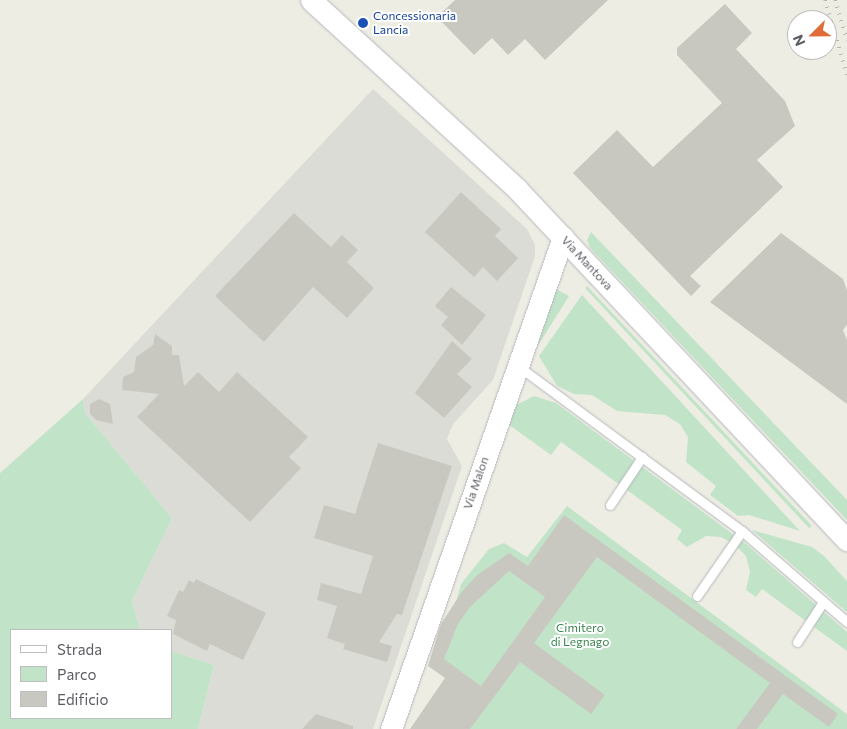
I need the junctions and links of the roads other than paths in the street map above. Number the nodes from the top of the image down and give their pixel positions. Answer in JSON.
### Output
{"nodes":[{"id":1,"x":311,"y":0,"type":"edge"},
{"id":2,"x":563,"y":237,"type":"junction"},
{"id":3,"x":518,"y":366,"type":"junction"},
{"id":4,"x":642,"y":457,"type":"junction"},
{"id":5,"x":610,"y":505,"type":"dead end"},
{"id":6,"x":742,"y":531,"type":"junction"},
{"id":7,"x":847,"y":541,"type":"edge"},
{"id":8,"x":697,"y":596,"type":"dead end"},
{"id":9,"x":824,"y":602,"type":"junction"},
{"id":10,"x":847,"y":622,"type":"edge"},
{"id":11,"x":797,"y":642,"type":"dead end"},
{"id":12,"x":391,"y":729,"type":"edge"}],
"edges":[{"from":1,"to":2,"type":"street","name":"Via Mantova"},
{"from":2,"to":3,"type":"street","name":"Via Malon"},
{"from":2,"to":7,"type":"street","name":"Via Mantova"},
{"from":3,"to":4,"type":"lane"},
{"from":3,"to":12,"type":"street","name":"Via Malon"},
{"from":4,"to":5,"type":"lane"},
{"from":4,"to":6,"type":"lane"},
{"from":6,"to":8,"type":"lane"},
{"from":6,"to":9,"type":"lane"},
{"from":9,"to":10,"type":"lane"},
{"from":9,"to":11,"type":"lane"}]}
